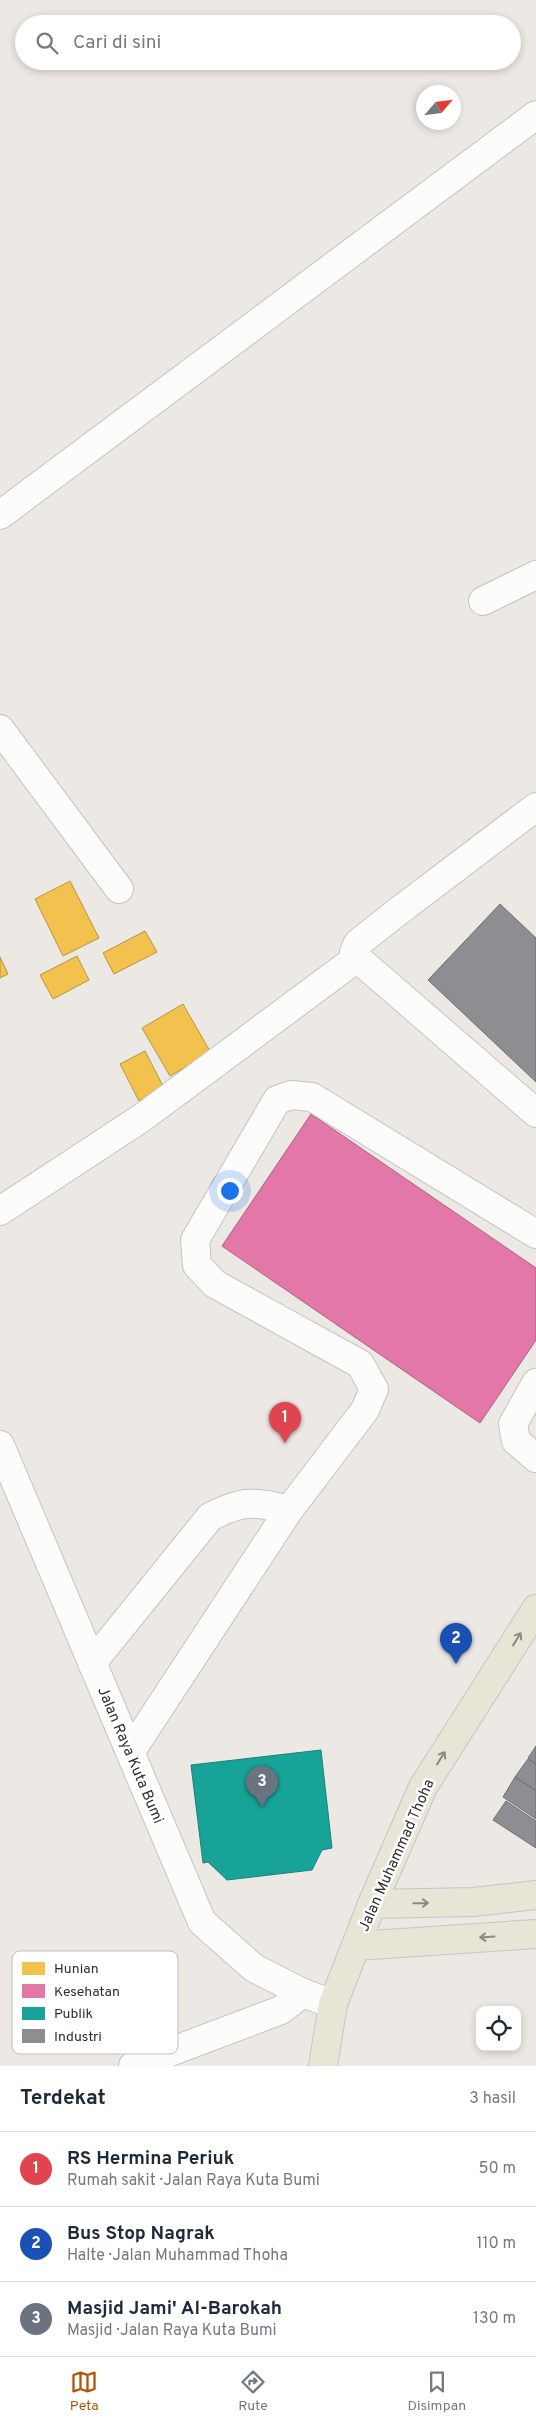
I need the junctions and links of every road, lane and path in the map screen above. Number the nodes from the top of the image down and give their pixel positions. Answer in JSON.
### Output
{"nodes":[{"id":1,"x":536,"y":115,"type":"edge"},
{"id":2,"x":0,"y":515,"type":"edge"},
{"id":3,"x":536,"y":575,"type":"edge"},
{"id":4,"x":483,"y":601,"type":"dead end"},
{"id":5,"x":0,"y":729,"type":"edge"},
{"id":6,"x":536,"y":807,"type":"edge"},
{"id":7,"x":119,"y":888,"type":"dead end"},
{"id":8,"x":357,"y":958,"type":"junction"},
{"id":9,"x":536,"y":1113,"type":"edge"},
{"id":10,"x":0,"y":1211,"type":"edge"},
{"id":11,"x":536,"y":1234,"type":"edge"},
{"id":12,"x":536,"y":1384,"type":"edge"},
{"id":13,"x":0,"y":1445,"type":"edge"},
{"id":14,"x":536,"y":1458,"type":"edge"},
{"id":15,"x":289,"y":1510,"type":"junction"},
{"id":16,"x":536,"y":1609,"type":"edge"},
{"id":17,"x":92,"y":1663,"type":"junction"},
{"id":18,"x":130,"y":1752,"type":"junction"},
{"id":19,"x":536,"y":1895,"type":"edge"},
{"id":20,"x":372,"y":1904,"type":"junction"},
{"id":21,"x":536,"y":1934,"type":"edge"},
{"id":22,"x":356,"y":1946,"type":"junction"},
{"id":23,"x":303,"y":1993,"type":"junction"},
{"id":24,"x":333,"y":2004,"type":"junction"},
{"id":25,"x":178,"y":2049,"type":"edge"},
{"id":26,"x":165,"y":2054,"type":"edge"},
{"id":27,"x":133,"y":2066,"type":"edge"},
{"id":28,"x":323,"y":2066,"type":"edge"}],
"edges":[{"from":1,"to":2,"type":"street"},
{"from":3,"to":4,"type":"street"},
{"from":5,"to":7,"type":"street"},
{"from":6,"to":8,"type":"street"},
{"from":8,"to":9,"type":"street"},
{"from":8,"to":10,"type":"street"},
{"from":11,"to":15,"type":"street"},
{"from":12,"to":14,"type":"street"},
{"from":13,"to":17,"type":"street","name":"Jalan Raya Kuta Bumi"},
{"from":15,"to":17,"type":"street"},
{"from":15,"to":18,"type":"street"},
{"from":20,"to":16,"type":"main road","name":"Jalan Muhammad Thoha","one_way":true},
{"from":17,"to":18,"type":"street","name":"Jalan Raya Kuta Bumi"},
{"from":18,"to":23,"type":"street","name":"Jalan Raya Kuta Bumi"},
{"from":20,"to":19,"type":"main road","one_way":true},
{"from":20,"to":22,"type":"main road","name":"Jalan Muhammad Thoha"},
{"from":21,"to":22,"type":"main road","one_way":true},
{"from":22,"to":24,"type":"main road","name":"Jalan Muhammad Thoha"},
{"from":23,"to":24,"type":"street","name":"Jalan Raya Kuta Bumi"},
{"from":23,"to":25,"type":"street"},
{"from":24,"to":28,"type":"main road","name":"Jalan Muhammad Thoha"},
{"from":26,"to":27,"type":"street"}]}
